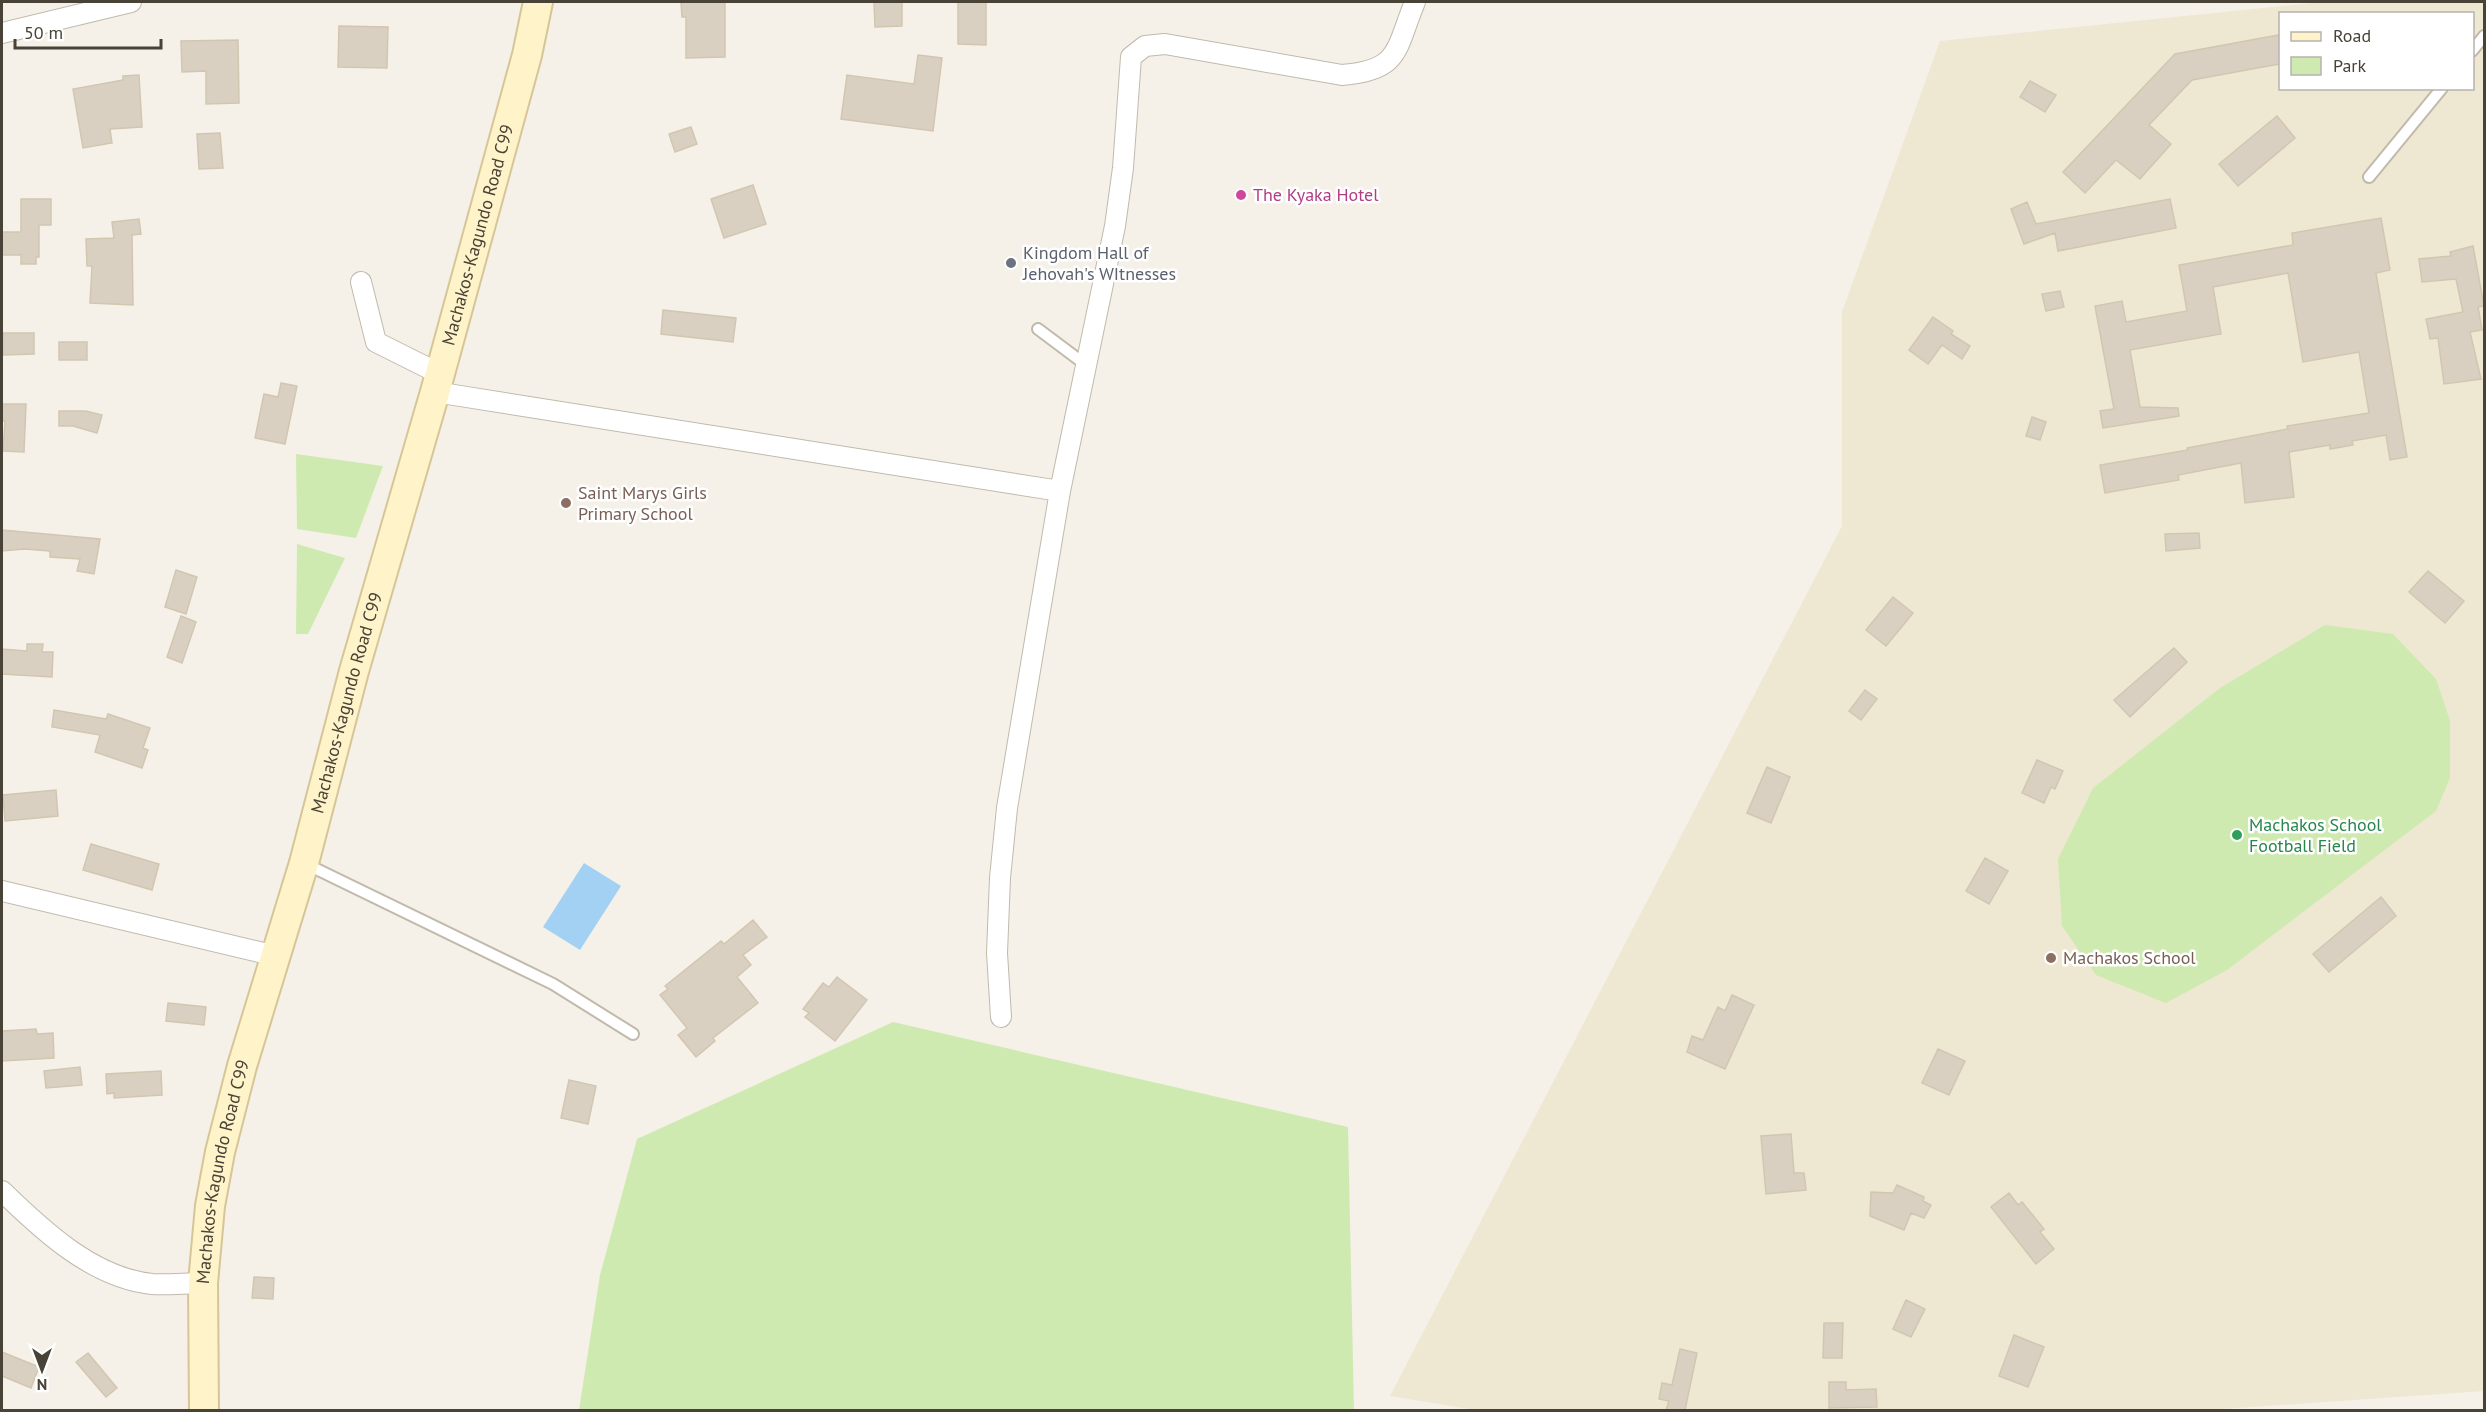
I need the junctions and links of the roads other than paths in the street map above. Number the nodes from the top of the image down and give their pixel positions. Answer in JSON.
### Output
{"nodes":[{"id":1,"x":131,"y":2,"type":"edge"},
{"id":2,"x":538,"y":2,"type":"edge"},
{"id":3,"x":1415,"y":2,"type":"edge"},
{"id":4,"x":110,"y":4,"type":"edge"},
{"id":5,"x":2,"y":33,"type":"edge"},
{"id":6,"x":2484,"y":36,"type":"edge"},
{"id":7,"x":2474,"y":48,"type":"edge"},
{"id":8,"x":2440,"y":90,"type":"edge"},
{"id":9,"x":2369,"y":177,"type":"dead end"},
{"id":10,"x":361,"y":282,"type":"dead end"},
{"id":11,"x":1038,"y":329,"type":"dead end"},
{"id":12,"x":1086,"y":365,"type":"junction"},
{"id":13,"x":438,"y":383,"type":"junction"},
{"id":14,"x":1060,"y":491,"type":"junction"},
{"id":15,"x":304,"y":862,"type":"junction"},
{"id":16,"x":2,"y":891,"type":"edge"},
{"id":17,"x":276,"y":956,"type":"junction"},
{"id":18,"x":1001,"y":1017,"type":"dead end"},
{"id":19,"x":633,"y":1034,"type":"dead end"},
{"id":20,"x":2,"y":1191,"type":"edge"},
{"id":21,"x":203,"y":1283,"type":"junction"},
{"id":22,"x":204,"y":1410,"type":"edge"}],
"edges":[{"from":1,"to":4,"type":"street"},
{"from":2,"to":13,"type":"main road","name":"Machakos-Kagundo Road C99"},
{"from":3,"to":12,"type":"street"},
{"from":4,"to":5,"type":"street"},
{"from":6,"to":7,"type":"lane"},
{"from":8,"to":9,"type":"lane"},
{"from":10,"to":13,"type":"street"},
{"from":11,"to":12,"type":"lane"},
{"from":12,"to":14,"type":"street"},
{"from":13,"to":14,"type":"street"},
{"from":13,"to":15,"type":"main road","name":"Machakos-Kagundo Road C99"},
{"from":14,"to":18,"type":"street"},
{"from":15,"to":17,"type":"main road","name":"Machakos-Kagundo Road C99"},
{"from":15,"to":19,"type":"lane"},
{"from":16,"to":17,"type":"street"},
{"from":17,"to":21,"type":"main road","name":"Machakos-Kagundo Road C99"},
{"from":20,"to":21,"type":"street"},
{"from":21,"to":22,"type":"main road","name":"Machakos-Kagundo Road C99"}]}
